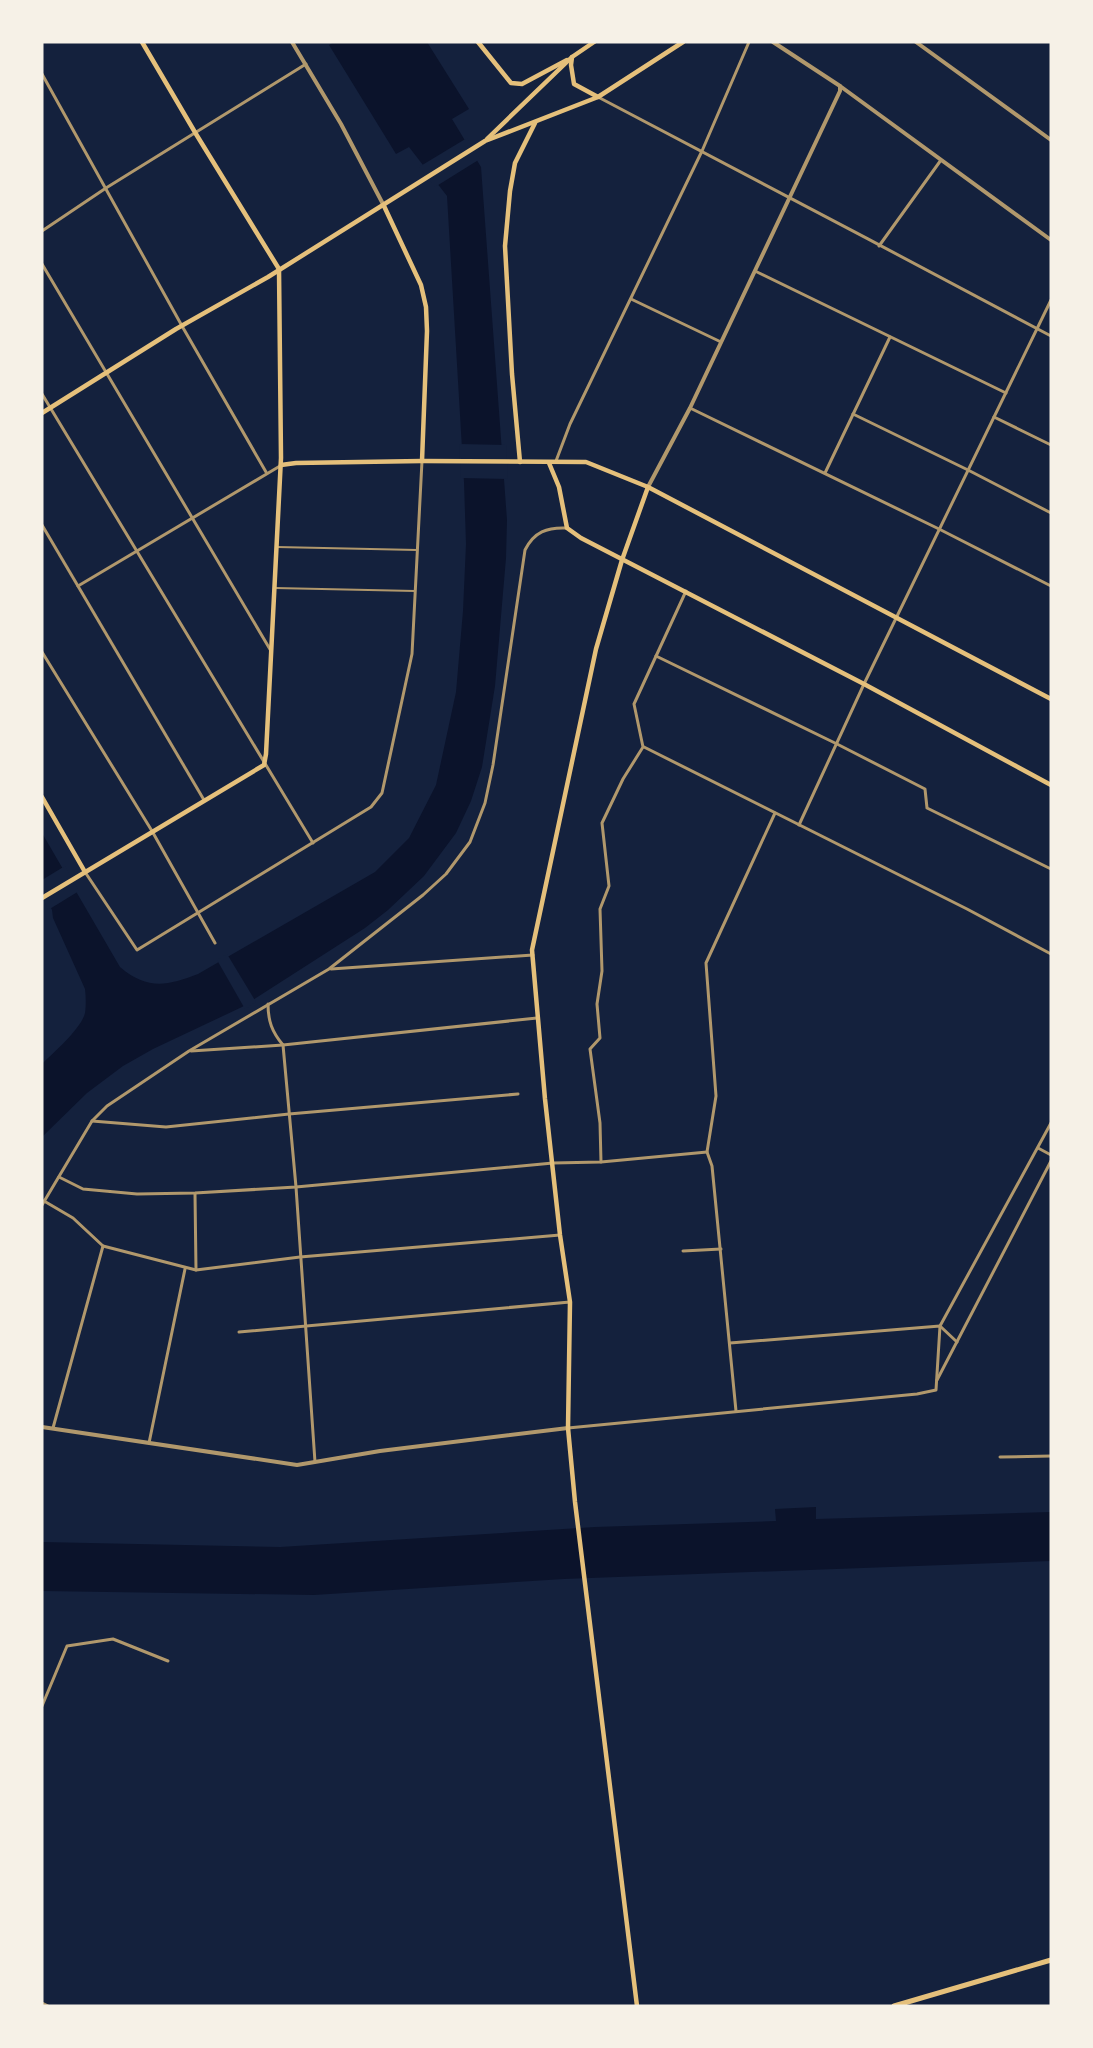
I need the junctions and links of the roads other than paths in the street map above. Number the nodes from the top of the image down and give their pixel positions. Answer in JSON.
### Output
{"nodes":[{"id":1,"x":142,"y":42,"type":"edge"},
{"id":2,"x":292,"y":42,"type":"edge"},
{"id":3,"x":478,"y":42,"type":"edge"},
{"id":4,"x":594,"y":42,"type":"edge"},
{"id":5,"x":683,"y":42,"type":"edge"},
{"id":6,"x":749,"y":42,"type":"edge"},
{"id":7,"x":769,"y":42,"type":"edge"},
{"id":8,"x":773,"y":42,"type":"edge"},
{"id":9,"x":916,"y":42,"type":"edge"},
{"id":10,"x":786,"y":52,"type":"junction"},
{"id":11,"x":572,"y":57,"type":"junction"},
{"id":12,"x":306,"y":64,"type":"junction"},
{"id":13,"x":42,"y":74,"type":"edge"},
{"id":14,"x":840,"y":86,"type":"junction"},
{"id":15,"x":598,"y":98,"type":"junction"},
{"id":16,"x":535,"y":123,"type":"junction"},
{"id":17,"x":196,"y":134,"type":"junction"},
{"id":18,"x":1051,"y":140,"type":"edge"},
{"id":19,"x":485,"y":141,"type":"junction"},
{"id":20,"x":702,"y":151,"type":"junction"},
{"id":21,"x":942,"y":158,"type":"junction"},
{"id":22,"x":106,"y":188,"type":"junction"},
{"id":23,"x":790,"y":197,"type":"junction"},
{"id":24,"x":384,"y":206,"type":"junction"},
{"id":25,"x":42,"y":231,"type":"edge"},
{"id":26,"x":1051,"y":240,"type":"edge"},
{"id":27,"x":879,"y":246,"type":"junction"},
{"id":28,"x":42,"y":264,"type":"edge"},
{"id":29,"x":279,"y":269,"type":"junction"},
{"id":30,"x":756,"y":271,"type":"junction"},
{"id":31,"x":630,"y":299,"type":"junction"},
{"id":32,"x":1051,"y":300,"type":"edge"},
{"id":33,"x":182,"y":326,"type":"junction"},
{"id":34,"x":1037,"y":329,"type":"junction"},
{"id":35,"x":1051,"y":336,"type":"edge"},
{"id":36,"x":890,"y":337,"type":"junction"},
{"id":37,"x":721,"y":342,"type":"junction"},
{"id":38,"x":106,"y":374,"type":"junction"},
{"id":39,"x":1006,"y":393,"type":"junction"},
{"id":40,"x":42,"y":394,"type":"edge"},
{"id":41,"x":50,"y":408,"type":"junction"},
{"id":42,"x":690,"y":408,"type":"junction"},
{"id":43,"x":42,"y":413,"type":"edge"},
{"id":44,"x":853,"y":414,"type":"junction"},
{"id":45,"x":994,"y":417,"type":"junction"},
{"id":46,"x":1051,"y":445,"type":"edge"},
{"id":47,"x":422,"y":461,"type":"junction"},
{"id":48,"x":556,"y":461,"type":"junction"},
{"id":49,"x":520,"y":462,"type":"junction"},
{"id":50,"x":549,"y":463,"type":"junction"},
{"id":51,"x":281,"y":465,"type":"junction"},
{"id":52,"x":969,"y":470,"type":"junction"},
{"id":53,"x":266,"y":472,"type":"junction"},
{"id":54,"x":825,"y":473,"type":"junction"},
{"id":55,"x":648,"y":487,"type":"junction"},
{"id":56,"x":1051,"y":513,"type":"edge"},
{"id":57,"x":193,"y":516,"type":"junction"},
{"id":58,"x":42,"y":525,"type":"edge"},
{"id":59,"x":567,"y":528,"type":"junction"},
{"id":60,"x":939,"y":529,"type":"junction"},
{"id":61,"x":277,"y":547,"type":"junction"},
{"id":62,"x":137,"y":550,"type":"junction"},
{"id":63,"x":417,"y":550,"type":"junction"},
{"id":64,"x":622,"y":560,"type":"junction"},
{"id":65,"x":78,"y":586,"type":"junction"},
{"id":66,"x":1051,"y":586,"type":"edge"},
{"id":67,"x":275,"y":588,"type":"junction"},
{"id":68,"x":415,"y":591,"type":"junction"},
{"id":69,"x":686,"y":591,"type":"junction"},
{"id":70,"x":896,"y":618,"type":"junction"},
{"id":71,"x":42,"y":652,"type":"edge"},
{"id":72,"x":272,"y":653,"type":"junction"},
{"id":73,"x":656,"y":656,"type":"junction"},
{"id":74,"x":864,"y":684,"type":"junction"},
{"id":75,"x":1051,"y":699,"type":"edge"},
{"id":76,"x":837,"y":744,"type":"junction"},
{"id":77,"x":643,"y":747,"type":"junction"},
{"id":78,"x":264,"y":765,"type":"junction"},
{"id":79,"x":1051,"y":785,"type":"edge"},
{"id":80,"x":42,"y":797,"type":"edge"},
{"id":81,"x":204,"y":800,"type":"junction"},
{"id":82,"x":775,"y":813,"type":"junction"},
{"id":83,"x":799,"y":825,"type":"junction"},
{"id":84,"x":152,"y":831,"type":"junction"},
{"id":85,"x":313,"y":843,"type":"junction"},
{"id":86,"x":1051,"y":869,"type":"edge"},
{"id":87,"x":85,"y":872,"type":"junction"},
{"id":88,"x":42,"y":898,"type":"edge"},
{"id":89,"x":198,"y":914,"type":"junction"},
{"id":90,"x":215,"y":943,"type":"dead end"},
{"id":91,"x":1051,"y":954,"type":"edge"},
{"id":92,"x":533,"y":955,"type":"junction"},
{"id":93,"x":329,"y":969,"type":"junction"},
{"id":94,"x":268,"y":1004,"type":"junction"},
{"id":95,"x":537,"y":1018,"type":"junction"},
{"id":96,"x":283,"y":1045,"type":"junction"},
{"id":97,"x":189,"y":1051,"type":"junction"},
{"id":98,"x":518,"y":1094,"type":"dead end"},
{"id":99,"x":289,"y":1114,"type":"junction"},
{"id":100,"x":92,"y":1121,"type":"junction"},
{"id":101,"x":1051,"y":1123,"type":"edge"},
{"id":102,"x":1038,"y":1148,"type":"junction"},
{"id":103,"x":707,"y":1152,"type":"junction"},
{"id":104,"x":1051,"y":1155,"type":"edge"},
{"id":105,"x":1051,"y":1161,"type":"edge"},
{"id":106,"x":601,"y":1162,"type":"junction"},
{"id":107,"x":553,"y":1163,"type":"junction"},
{"id":108,"x":59,"y":1177,"type":"junction"},
{"id":109,"x":296,"y":1187,"type":"junction"},
{"id":110,"x":195,"y":1193,"type":"junction"},
{"id":111,"x":43,"y":1203,"type":"edge"},
{"id":112,"x":560,"y":1235,"type":"junction"},
{"id":113,"x":103,"y":1246,"type":"junction"},
{"id":114,"x":721,"y":1249,"type":"junction"},
{"id":115,"x":683,"y":1251,"type":"dead end"},
{"id":116,"x":300,"y":1257,"type":"junction"},
{"id":117,"x":185,"y":1269,"type":"junction"},
{"id":118,"x":196,"y":1270,"type":"junction"},
{"id":119,"x":570,"y":1302,"type":"junction"},
{"id":120,"x":306,"y":1325,"type":"junction"},
{"id":121,"x":940,"y":1326,"type":"junction"},
{"id":122,"x":240,"y":1332,"type":"dead end"},
{"id":123,"x":957,"y":1342,"type":"junction"},
{"id":124,"x":730,"y":1343,"type":"junction"},
{"id":125,"x":937,"y":1381,"type":"junction"},
{"id":126,"x":736,"y":1412,"type":"junction"},
{"id":127,"x":42,"y":1427,"type":"edge"},
{"id":128,"x":53,"y":1428,"type":"junction"},
{"id":129,"x":568,"y":1428,"type":"junction"},
{"id":130,"x":149,"y":1443,"type":"junction"},
{"id":131,"x":1051,"y":1456,"type":"edge"},
{"id":132,"x":1000,"y":1457,"type":"dead end"},
{"id":133,"x":315,"y":1462,"type":"junction"},
{"id":134,"x":168,"y":1661,"type":"dead end"},
{"id":135,"x":42,"y":1706,"type":"edge"},
{"id":136,"x":1051,"y":1960,"type":"edge"},
{"id":137,"x":42,"y":2004,"type":"edge"},
{"id":138,"x":48,"y":2006,"type":"edge"},
{"id":139,"x":637,"y":2006,"type":"edge"},
{"id":140,"x":894,"y":2006,"type":"edge"}],
"edges":[{"from":1,"to":17,"type":"main road"},
{"from":2,"to":12,"type":"street"},
{"from":3,"to":11,"type":"main road"},
{"from":4,"to":11,"type":"main road"},
{"from":5,"to":15,"type":"main road"},
{"from":6,"to":20,"type":"street"},
{"from":7,"to":10,"type":"street"},
{"from":8,"to":10,"type":"street"},
{"from":9,"to":18,"type":"street"},
{"from":10,"to":14,"type":"street"},
{"from":11,"to":15,"type":"main road"},
{"from":11,"to":19,"type":"main road"},
{"from":12,"to":17,"type":"street"},
{"from":12,"to":24,"type":"street"},
{"from":13,"to":22,"type":"street"},
{"from":14,"to":21,"type":"street"},
{"from":14,"to":23,"type":"street"},
{"from":15,"to":16,"type":"main road"},
{"from":15,"to":20,"type":"street"},
{"from":16,"to":19,"type":"main road"},
{"from":16,"to":49,"type":"main road"},
{"from":17,"to":22,"type":"street"},
{"from":17,"to":29,"type":"main road"},
{"from":19,"to":24,"type":"main road"},
{"from":20,"to":23,"type":"street"},
{"from":20,"to":31,"type":"street"},
{"from":21,"to":26,"type":"street"},
{"from":21,"to":27,"type":"street"},
{"from":22,"to":25,"type":"street"},
{"from":22,"to":33,"type":"street"},
{"from":23,"to":27,"type":"street"},
{"from":23,"to":30,"type":"street"},
{"from":24,"to":29,"type":"main road"},
{"from":24,"to":47,"type":"main road"},
{"from":27,"to":34,"type":"street"},
{"from":28,"to":38,"type":"street"},
{"from":29,"to":33,"type":"main road"},
{"from":29,"to":51,"type":"main road"},
{"from":30,"to":36,"type":"street"},
{"from":30,"to":37,"type":"street"},
{"from":31,"to":37,"type":"street"},
{"from":31,"to":48,"type":"street"},
{"from":32,"to":34,"type":"street"},
{"from":33,"to":38,"type":"main road"},
{"from":33,"to":53,"type":"street"},
{"from":34,"to":35,"type":"street"},
{"from":34,"to":39,"type":"street"},
{"from":36,"to":39,"type":"street"},
{"from":36,"to":44,"type":"street"},
{"from":37,"to":42,"type":"street"},
{"from":38,"to":41,"type":"main road"},
{"from":38,"to":57,"type":"street"},
{"from":39,"to":45,"type":"street"},
{"from":40,"to":41,"type":"street"},
{"from":41,"to":43,"type":"main road"},
{"from":41,"to":62,"type":"street"},
{"from":42,"to":54,"type":"street"},
{"from":42,"to":55,"type":"street"},
{"from":44,"to":52,"type":"street"},
{"from":44,"to":54,"type":"street"},
{"from":45,"to":46,"type":"street"},
{"from":45,"to":52,"type":"street"},
{"from":47,"to":49,"type":"main road"},
{"from":47,"to":51,"type":"main road"},
{"from":47,"to":63,"type":"street"},
{"from":48,"to":50,"type":"main road"},
{"from":48,"to":55,"type":"main road"},
{"from":49,"to":50,"type":"main road"},
{"from":50,"to":59,"type":"main road"},
{"from":51,"to":53,"type":"street"},
{"from":51,"to":61,"type":"main road"},
{"from":52,"to":56,"type":"street"},
{"from":52,"to":60,"type":"street"},
{"from":53,"to":57,"type":"street"},
{"from":54,"to":60,"type":"street"},
{"from":55,"to":64,"type":"main road"},
{"from":55,"to":70,"type":"main road"},
{"from":57,"to":62,"type":"street"},
{"from":57,"to":72,"type":"street"},
{"from":58,"to":65,"type":"street"},
{"from":59,"to":64,"type":"main road"},
{"from":59,"to":93,"type":"street"},
{"from":60,"to":66,"type":"street"},
{"from":60,"to":70,"type":"street"},
{"from":61,"to":63,"type":"street"},
{"from":61,"to":67,"type":"main road"},
{"from":62,"to":65,"type":"street"},
{"from":62,"to":78,"type":"street"},
{"from":63,"to":68,"type":"street"},
{"from":64,"to":69,"type":"main road"},
{"from":64,"to":92,"type":"main road"},
{"from":65,"to":81,"type":"street"},
{"from":67,"to":68,"type":"street"},
{"from":67,"to":72,"type":"main road"},
{"from":68,"to":85,"type":"street"},
{"from":69,"to":73,"type":"street"},
{"from":69,"to":74,"type":"main road"},
{"from":70,"to":74,"type":"street"},
{"from":70,"to":75,"type":"main road"},
{"from":71,"to":84,"type":"street"},
{"from":72,"to":78,"type":"main road"},
{"from":73,"to":76,"type":"street"},
{"from":73,"to":77,"type":"street"},
{"from":74,"to":76,"type":"street"},
{"from":74,"to":79,"type":"main road"},
{"from":76,"to":83,"type":"street"},
{"from":76,"to":86,"type":"street"},
{"from":77,"to":82,"type":"street"},
{"from":77,"to":106,"type":"street"},
{"from":78,"to":81,"type":"main road"},
{"from":78,"to":85,"type":"street"},
{"from":80,"to":87,"type":"main road"},
{"from":81,"to":84,"type":"main road"},
{"from":82,"to":83,"type":"street"},
{"from":82,"to":103,"type":"street"},
{"from":83,"to":91,"type":"street"},
{"from":84,"to":87,"type":"main road"},
{"from":84,"to":89,"type":"street"},
{"from":85,"to":89,"type":"street"},
{"from":87,"to":88,"type":"main road"},
{"from":87,"to":89,"type":"street"},
{"from":89,"to":90,"type":"street"},
{"from":92,"to":93,"type":"street"},
{"from":92,"to":95,"type":"main road"},
{"from":93,"to":94,"type":"street"},
{"from":94,"to":96,"type":"street"},
{"from":94,"to":97,"type":"street"},
{"from":95,"to":96,"type":"street"},
{"from":95,"to":107,"type":"main road"},
{"from":96,"to":97,"type":"street"},
{"from":96,"to":99,"type":"street"},
{"from":97,"to":100,"type":"street"},
{"from":98,"to":99,"type":"street"},
{"from":99,"to":100,"type":"street"},
{"from":99,"to":109,"type":"street"},
{"from":100,"to":108,"type":"street"},
{"from":101,"to":102,"type":"street"},
{"from":102,"to":104,"type":"street"},
{"from":102,"to":121,"type":"street"},
{"from":103,"to":106,"type":"street"},
{"from":103,"to":114,"type":"street"},
{"from":105,"to":123,"type":"street"},
{"from":106,"to":107,"type":"street"},
{"from":107,"to":109,"type":"street"},
{"from":107,"to":112,"type":"main road"},
{"from":108,"to":110,"type":"street"},
{"from":108,"to":111,"type":"street"},
{"from":109,"to":110,"type":"street"},
{"from":109,"to":116,"type":"street"},
{"from":110,"to":118,"type":"street"},
{"from":111,"to":113,"type":"street"},
{"from":112,"to":116,"type":"street"},
{"from":112,"to":119,"type":"main road"},
{"from":113,"to":117,"type":"street"},
{"from":113,"to":128,"type":"street"},
{"from":114,"to":115,"type":"street"},
{"from":114,"to":124,"type":"street"},
{"from":116,"to":118,"type":"street"},
{"from":116,"to":120,"type":"street"},
{"from":117,"to":118,"type":"street"},
{"from":117,"to":130,"type":"street"},
{"from":119,"to":120,"type":"street"},
{"from":119,"to":129,"type":"main road"},
{"from":120,"to":122,"type":"street"},
{"from":120,"to":133,"type":"street"},
{"from":121,"to":123,"type":"street"},
{"from":121,"to":124,"type":"street"},
{"from":121,"to":125,"type":"street"},
{"from":123,"to":125,"type":"street"},
{"from":124,"to":126,"type":"street"},
{"from":125,"to":126,"type":"street"},
{"from":126,"to":129,"type":"street"},
{"from":127,"to":128,"type":"street"},
{"from":128,"to":130,"type":"street"},
{"from":129,"to":133,"type":"street"},
{"from":129,"to":139,"type":"main road"},
{"from":130,"to":133,"type":"street"},
{"from":131,"to":132,"type":"street"},
{"from":134,"to":135,"type":"street"},
{"from":136,"to":140,"type":"main road"},
{"from":137,"to":138,"type":"street"}]}
